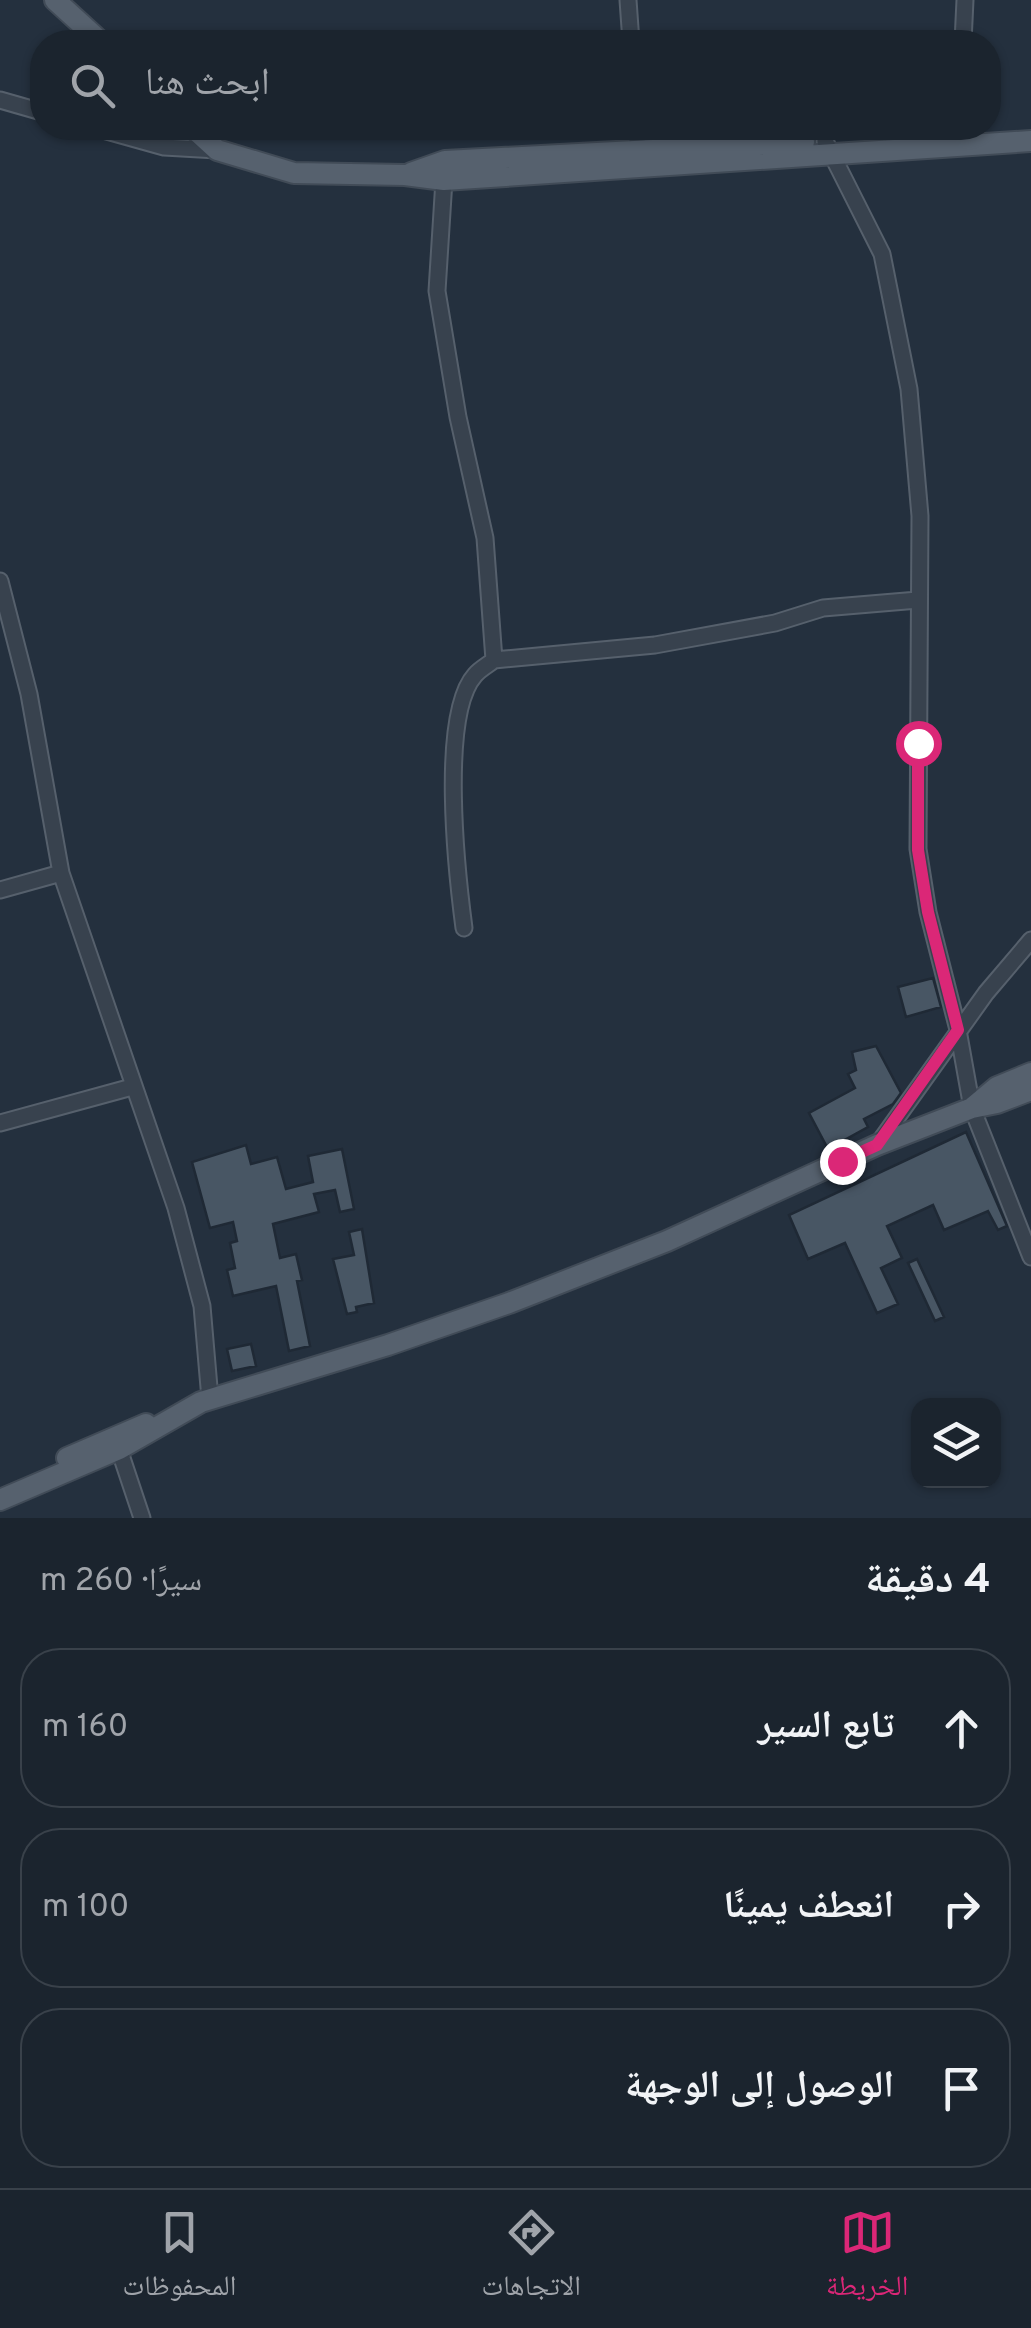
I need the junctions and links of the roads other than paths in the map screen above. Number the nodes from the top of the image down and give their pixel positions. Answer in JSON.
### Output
{"nodes":[{"id":1,"x":54,"y":0,"type":"edge"},
{"id":2,"x":628,"y":0,"type":"edge"},
{"id":3,"x":964,"y":0,"type":"edge"},
{"id":4,"x":88,"y":30,"type":"edge"},
{"id":5,"x":630,"y":30,"type":"edge"},
{"id":6,"x":964,"y":30,"type":"edge"},
{"id":7,"x":0,"y":100,"type":"edge"},
{"id":8,"x":30,"y":109,"type":"edge"},
{"id":9,"x":1031,"y":128,"type":"edge"},
{"id":10,"x":1001,"y":129,"type":"edge"},
{"id":11,"x":139,"y":140,"type":"edge"},
{"id":12,"x":206,"y":140,"type":"edge"},
{"id":13,"x":637,"y":140,"type":"edge"},
{"id":14,"x":891,"y":140,"type":"edge"},
{"id":15,"x":1031,"y":141,"type":"edge"},
{"id":16,"x":828,"y":148,"type":"junction"},
{"id":17,"x":217,"y":150,"type":"junction"},
{"id":18,"x":638,"y":150,"type":"junction"},
{"id":19,"x":405,"y":175,"type":"junction"},
{"id":20,"x":444,"y":180,"type":"junction"},
{"id":21,"x":0,"y":581,"type":"edge"},
{"id":22,"x":918,"y":600,"type":"junction"},
{"id":23,"x":494,"y":660,"type":"junction"},
{"id":24,"x":62,"y":873,"type":"junction"},
{"id":25,"x":0,"y":890,"type":"edge"},
{"id":26,"x":464,"y":928,"type":"dead end"},
{"id":27,"x":1031,"y":940,"type":"edge"},
{"id":28,"x":958,"y":1030,"type":"junction"},
{"id":29,"x":1031,"y":1073,"type":"edge"},
{"id":30,"x":132,"y":1087,"type":"junction"},
{"id":31,"x":1031,"y":1090,"type":"edge"},
{"id":32,"x":972,"y":1108,"type":"junction"},
{"id":33,"x":0,"y":1124,"type":"edge"},
{"id":34,"x":877,"y":1145,"type":"junction"},
{"id":35,"x":1031,"y":1257,"type":"edge"},
{"id":36,"x":210,"y":1399,"type":"junction"},
{"id":37,"x":167,"y":1420,"type":"junction"},
{"id":38,"x":120,"y":1450,"type":"junction"},
{"id":39,"x":0,"y":1487,"type":"edge"},
{"id":40,"x":0,"y":1500,"type":"edge"},
{"id":41,"x":142,"y":1518,"type":"edge"}],
"edges":[{"from":1,"to":4,"type":"main road"},
{"from":2,"to":5,"type":"street"},
{"from":3,"to":6,"type":"street"},
{"from":7,"to":8,"type":"street"},
{"from":9,"to":10,"type":"main road"},
{"from":11,"to":17,"type":"street"},
{"from":12,"to":17,"type":"main road"},
{"from":13,"to":18,"type":"street"},
{"from":14,"to":16,"type":"main road"},
{"from":15,"to":16,"type":"main road"},
{"from":16,"to":18,"type":"main road"},
{"from":16,"to":20,"type":"main road"},
{"from":16,"to":22,"type":"street"},
{"from":17,"to":19,"type":"main road"},
{"from":18,"to":19,"type":"main road"},
{"from":19,"to":20,"type":"main road"},
{"from":20,"to":23,"type":"street"},
{"from":21,"to":24,"type":"street"},
{"from":22,"to":23,"type":"street"},
{"from":22,"to":28,"type":"street"},
{"from":23,"to":26,"type":"street"},
{"from":24,"to":25,"type":"street"},
{"from":24,"to":30,"type":"street"},
{"from":27,"to":28,"type":"street"},
{"from":28,"to":32,"type":"street"},
{"from":28,"to":34,"type":"street"},
{"from":29,"to":32,"type":"main road"},
{"from":30,"to":33,"type":"street"},
{"from":30,"to":36,"type":"street"},
{"from":31,"to":32,"type":"main road"},
{"from":32,"to":34,"type":"main road"},
{"from":32,"to":35,"type":"street"},
{"from":34,"to":36,"type":"main road"},
{"from":36,"to":37,"type":"main road"},
{"from":37,"to":38,"type":"main road"},
{"from":37,"to":39,"type":"main road"},
{"from":38,"to":40,"type":"main road"},
{"from":38,"to":41,"type":"street"}]}
